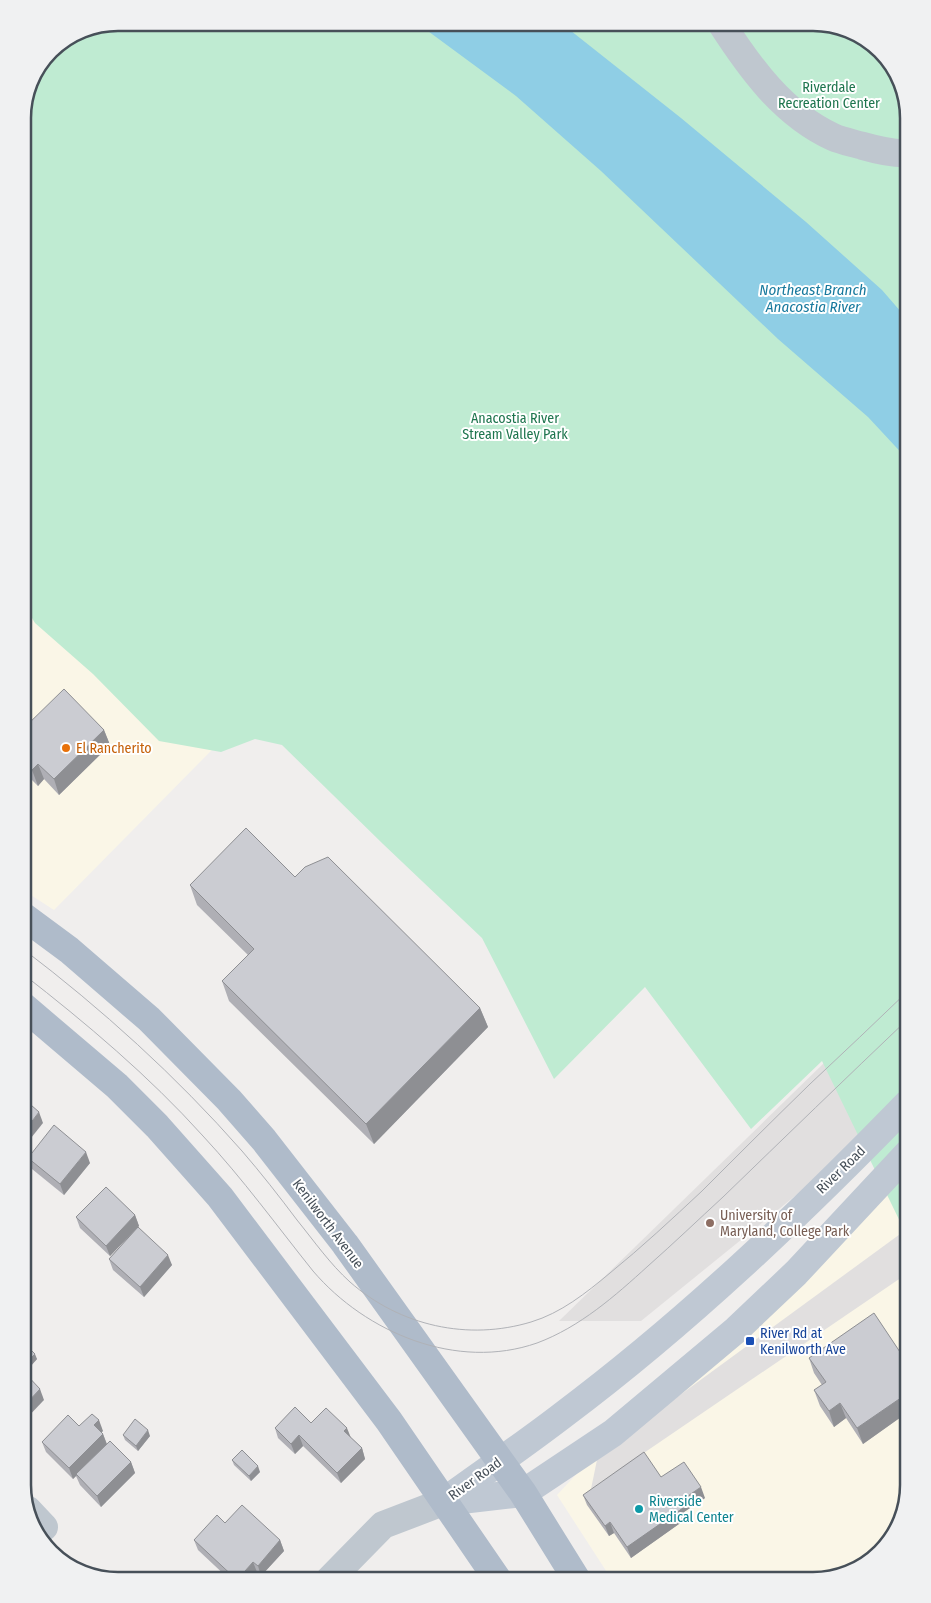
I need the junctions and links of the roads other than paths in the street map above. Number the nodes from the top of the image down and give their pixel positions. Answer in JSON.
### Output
{"nodes":[{"id":1,"x":727,"y":31,"type":"edge"},
{"id":2,"x":900,"y":153,"type":"edge"},
{"id":3,"x":31,"y":922,"type":"edge"},
{"id":4,"x":31,"y":1013,"type":"edge"},
{"id":5,"x":900,"y":1111,"type":"edge"},
{"id":6,"x":900,"y":1162,"type":"edge"},
{"id":7,"x":499,"y":1461,"type":"junction"},
{"id":8,"x":523,"y":1493,"type":"junction"},
{"id":9,"x":444,"y":1502,"type":"junction"},
{"id":10,"x":337,"y":1572,"type":"edge"},
{"id":11,"x":492,"y":1572,"type":"edge"},
{"id":12,"x":572,"y":1572,"type":"edge"}],
"edges":[{"from":1,"to":2,"type":"street"},
{"from":3,"to":7,"type":"main road","name":"Kenilworth Avenue"},
{"from":4,"to":9,"type":"main road"},
{"from":5,"to":7,"type":"street","name":"River Road"},
{"from":6,"to":8,"type":"street","name":"River Road"},
{"from":7,"to":8,"type":"main road","name":"Kenilworth Avenue"},
{"from":7,"to":9,"type":"street","name":"River Road"},
{"from":8,"to":9,"type":"street","name":"River Road"},
{"from":8,"to":12,"type":"main road","name":"Kenilworth Avenue"},
{"from":9,"to":10,"type":"street"},
{"from":9,"to":11,"type":"main road"}]}
